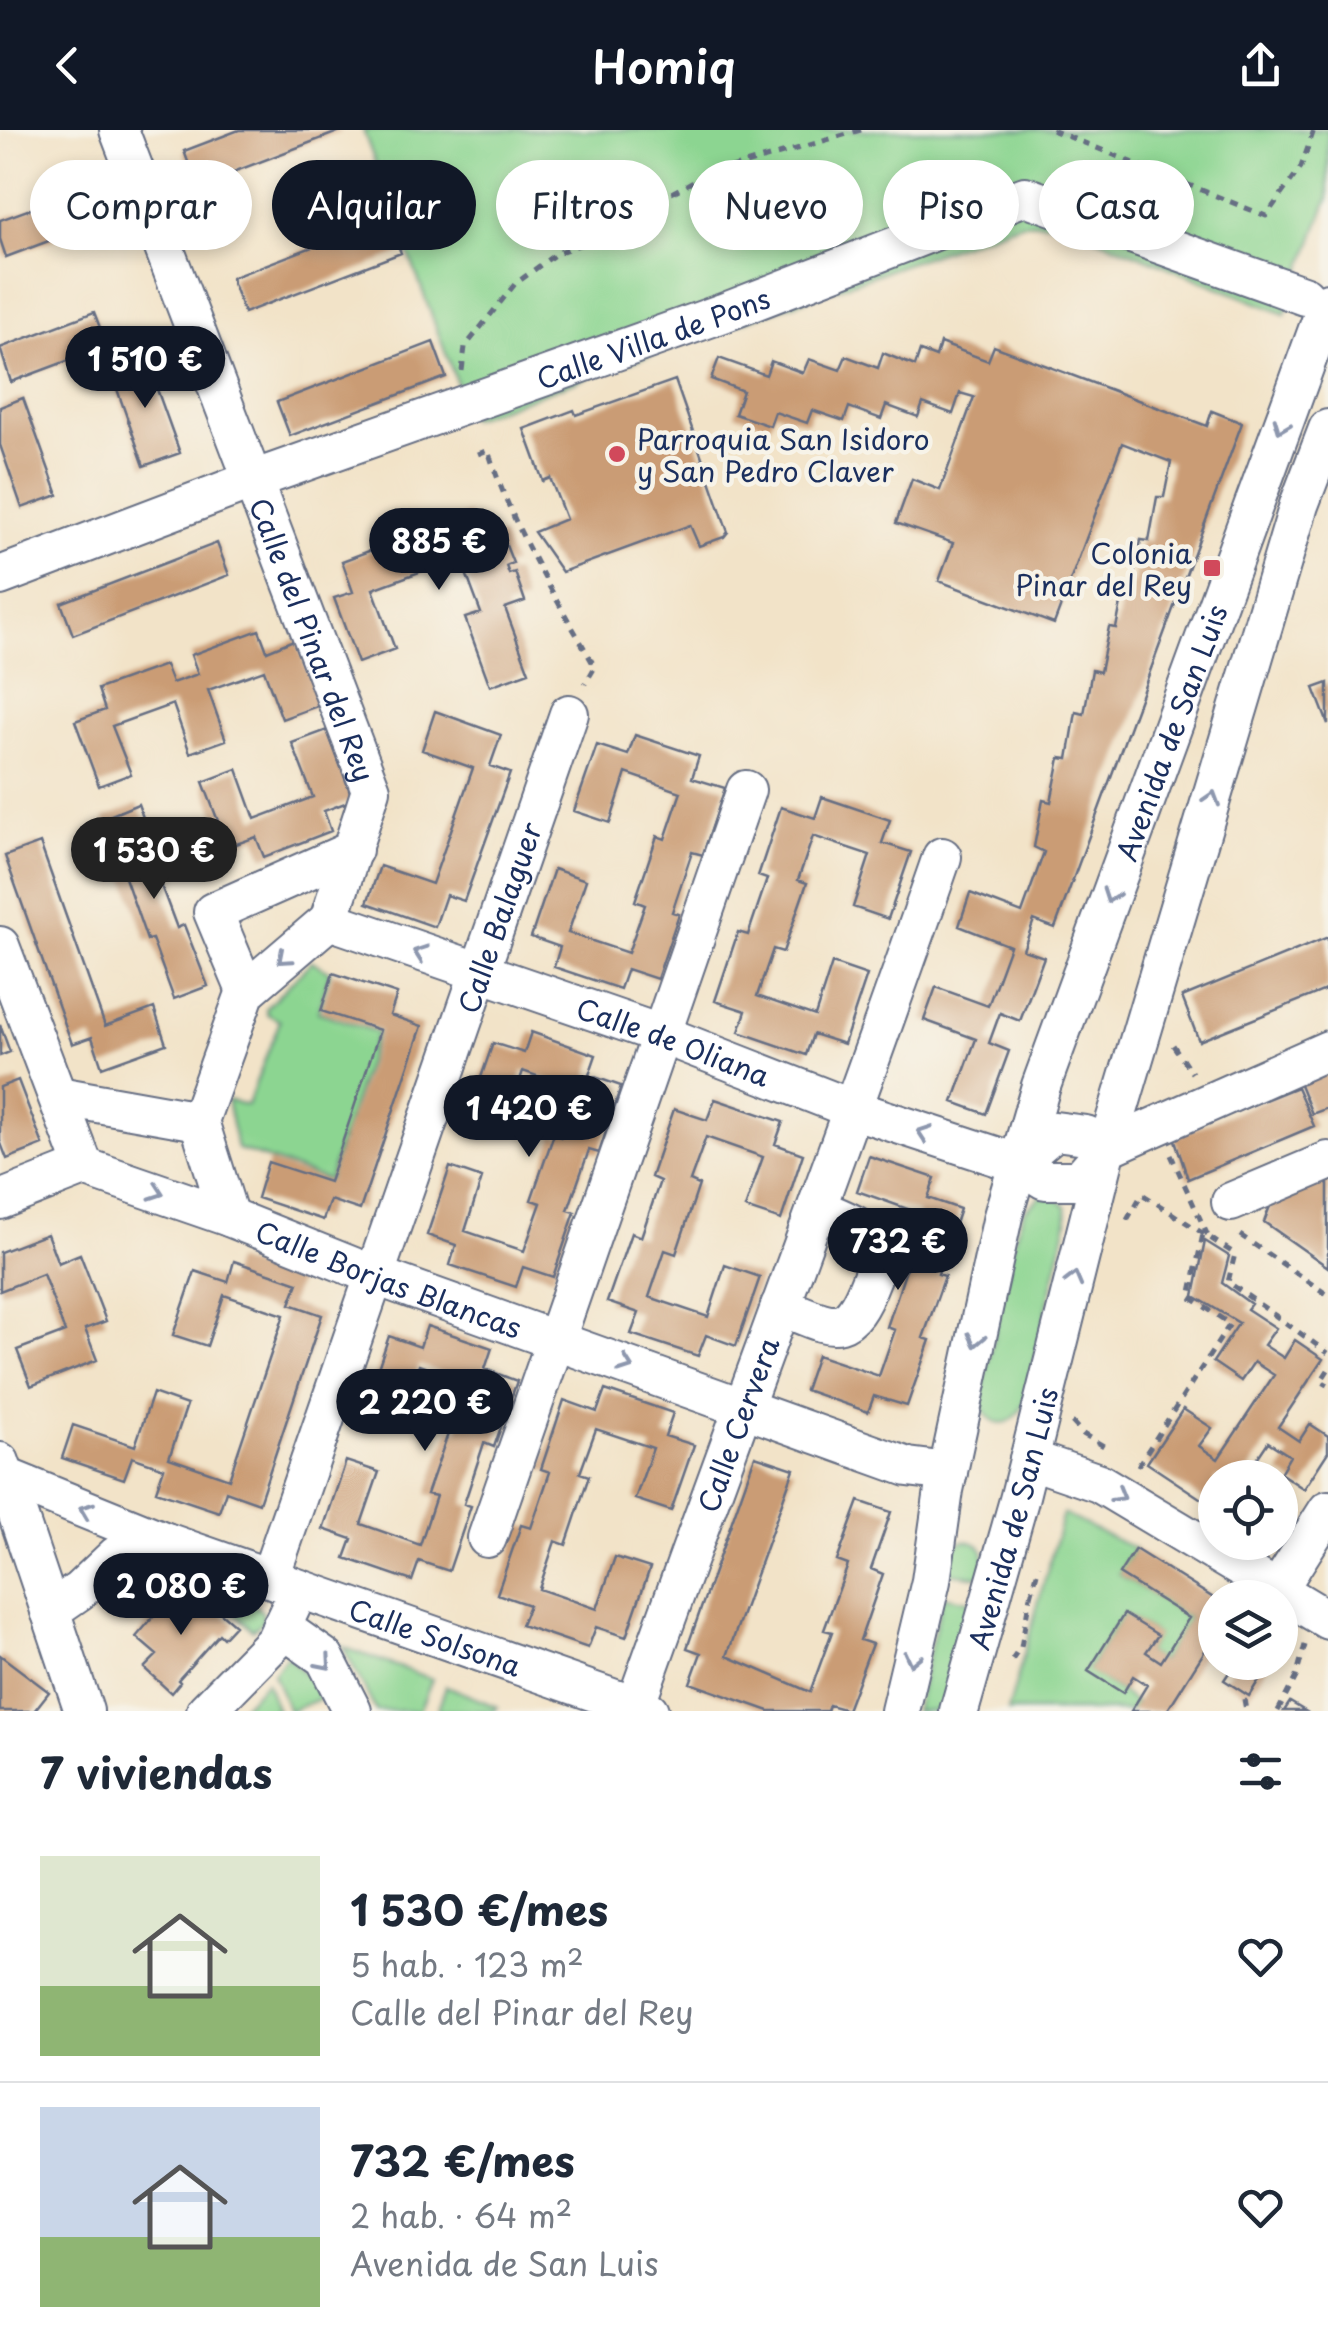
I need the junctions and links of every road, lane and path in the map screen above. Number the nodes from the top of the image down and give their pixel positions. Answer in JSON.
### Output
{"nodes":[{"id":1,"x":120,"y":130,"type":"edge"},
{"id":2,"x":860,"y":130,"type":"edge"},
{"id":3,"x":1052,"y":130,"type":"edge"},
{"id":4,"x":1314,"y":130,"type":"edge"},
{"id":5,"x":1316,"y":299,"type":"edge"},
{"id":6,"x":457,"y":407,"type":"junction"},
{"id":7,"x":1328,"y":429,"type":"edge"},
{"id":8,"x":478,"y":454,"type":"dead end"},
{"id":9,"x":252,"y":480,"type":"junction"},
{"id":10,"x":0,"y":576,"type":"edge"},
{"id":11,"x":569,"y":714,"type":"joint"},
{"id":12,"x":746,"y":790,"type":"dead end"},
{"id":13,"x":353,"y":850,"type":"junction"},
{"id":14,"x":942,"y":857,"type":"dead end"},
{"id":15,"x":329,"y":920,"type":"junction"},
{"id":16,"x":0,"y":946,"type":"edge"},
{"id":17,"x":479,"y":974,"type":"junction"},
{"id":18,"x":246,"y":991,"type":"junction"},
{"id":19,"x":663,"y":1035,"type":"junction"},
{"id":20,"x":1328,"y":1050,"type":"edge"},
{"id":21,"x":58,"y":1096,"type":"junction"},
{"id":22,"x":855,"y":1110,"type":"junction"},
{"id":23,"x":199,"y":1120,"type":"junction"},
{"id":24,"x":1107,"y":1148,"type":"junction"},
{"id":25,"x":1328,"y":1161,"type":"edge"},
{"id":26,"x":1017,"y":1163,"type":"junction"},
{"id":27,"x":84,"y":1166,"type":"junction"},
{"id":28,"x":1142,"y":1194,"type":"dead end"},
{"id":29,"x":0,"y":1200,"type":"edge"},
{"id":30,"x":817,"y":1208,"type":"junction"},
{"id":31,"x":1231,"y":1215,"type":"joint"},
{"id":32,"x":230,"y":1217,"type":"junction"},
{"id":33,"x":1203,"y":1234,"type":"junction"},
{"id":34,"x":376,"y":1276,"type":"junction"},
{"id":35,"x":1328,"y":1295,"type":"edge"},
{"id":36,"x":780,"y":1306,"type":"junction"},
{"id":37,"x":557,"y":1340,"type":"junction"},
{"id":38,"x":1328,"y":1353,"type":"edge"},
{"id":39,"x":1328,"y":1370,"type":"edge"},
{"id":40,"x":1328,"y":1386,"type":"edge"},
{"id":41,"x":742,"y":1406,"type":"junction"},
{"id":42,"x":1072,"y":1407,"type":"dead end"},
{"id":43,"x":1030,"y":1459,"type":"junction"},
{"id":44,"x":1139,"y":1464,"type":"dead end"},
{"id":45,"x":3,"y":1470,"type":"edge"},
{"id":46,"x":948,"y":1472,"type":"junction"},
{"id":47,"x":1099,"y":1483,"type":"junction"},
{"id":48,"x":1328,"y":1510,"type":"edge"},
{"id":49,"x":486,"y":1538,"type":"dead end"},
{"id":50,"x":166,"y":1542,"type":"junction"},
{"id":51,"x":1040,"y":1562,"type":"dead end"},
{"id":52,"x":1263,"y":1580,"type":"edge"},
{"id":53,"x":1284,"y":1580,"type":"edge"},
{"id":54,"x":284,"y":1583,"type":"junction"},
{"id":55,"x":1030,"y":1596,"type":"dead end"},
{"id":56,"x":1298,"y":1602,"type":"edge"},
{"id":57,"x":50,"y":1611,"type":"junction"},
{"id":58,"x":1321,"y":1616,"type":"edge"},
{"id":59,"x":282,"y":1627,"type":"junction"},
{"id":60,"x":1244,"y":1699,"type":"dead end"},
{"id":61,"x":640,"y":1709,"type":"edge"},
{"id":62,"x":84,"y":1711,"type":"edge"},
{"id":63,"x":206,"y":1711,"type":"edge"},
{"id":64,"x":352,"y":1711,"type":"edge"},
{"id":65,"x":900,"y":1711,"type":"edge"},
{"id":66,"x":959,"y":1711,"type":"edge"},
{"id":67,"x":1246,"y":1711,"type":"edge"},
{"id":68,"x":1278,"y":1711,"type":"edge"}],
"edges":[{"from":1,"to":9,"type":"street","name":"Calle del Pinar del Rey"},
{"from":2,"to":6,"type":"path"},
{"from":3,"to":4,"type":"path"},
{"from":5,"to":6,"type":"street","name":"Calle Villa de Pons"},
{"from":5,"to":26,"type":"street","name":"Avenida de San Luis","one_way":true},
{"from":6,"to":9,"type":"street","name":"Calle Villa de Pons"},
{"from":24,"to":7,"type":"street","name":"Avenida de San Luis","one_way":true},
{"from":8,"to":11,"type":"path"},
{"from":9,"to":10,"type":"street","name":"Calle Villa de Pons"},
{"from":9,"to":13,"type":"street","name":"Calle del Pinar del Rey"},
{"from":11,"to":17,"type":"street","name":"Calle Balaguer"},
{"from":12,"to":19,"type":"street"},
{"from":13,"to":15,"type":"street","name":"Calle del Pinar del Rey"},
{"from":13,"to":18,"type":"street"},
{"from":14,"to":22,"type":"street","name":"Calle Cervera"},
{"from":17,"to":15,"type":"street","name":"Calle de Oliana","one_way":true},
{"from":15,"to":18,"type":"street","one_way":true},
{"from":16,"to":21,"type":"street"},
{"from":17,"to":19,"type":"street","name":"Calle de Oliana"},
{"from":17,"to":34,"type":"street","name":"Calle Balaguer"},
{"from":18,"to":23,"type":"street"},
{"from":19,"to":22,"type":"street","name":"Calle de Oliana"},
{"from":19,"to":37,"type":"street"},
{"from":20,"to":24,"type":"street"},
{"from":21,"to":23,"type":"street"},
{"from":21,"to":27,"type":"street"},
{"from":26,"to":22,"type":"street","name":"Calle de Oliana","one_way":true},
{"from":22,"to":30,"type":"street","name":"Calle Cervera"},
{"from":23,"to":32,"type":"street"},
{"from":24,"to":26,"type":"street"},
{"from":43,"to":24,"type":"street","name":"Avenida de San Luis","one_way":true},
{"from":25,"to":31,"type":"street"},
{"from":26,"to":46,"type":"street","name":"Avenida de San Luis","one_way":true},
{"from":27,"to":29,"type":"street"},
{"from":27,"to":32,"type":"street","name":"Calle Borjas Blancas","one_way":true},
{"from":28,"to":33,"type":"path"},
{"from":30,"to":36,"type":"street","name":"Calle Cervera"},
{"from":30,"to":36,"type":"street"},
{"from":31,"to":35,"type":"path"},
{"from":32,"to":34,"type":"street","name":"Calle Borjas Blancas"},
{"from":33,"to":38,"type":"path"},
{"from":33,"to":44,"type":"path"},
{"from":34,"to":37,"type":"street","name":"Calle Borjas Blancas"},
{"from":34,"to":54,"type":"street","name":"Calle Balaguer"},
{"from":36,"to":41,"type":"street","name":"Calle Cervera"},
{"from":37,"to":41,"type":"street","name":"Calle Borjas Blancas","one_way":true},
{"from":37,"to":49,"type":"street"},
{"from":39,"to":40,"type":"path"},
{"from":41,"to":46,"type":"street","name":"Calle Borjas Blancas"},
{"from":41,"to":61,"type":"street","name":"Calle Cervera"},
{"from":42,"to":47,"type":"path"},
{"from":43,"to":47,"type":"street"},
{"from":43,"to":66,"type":"street","name":"Avenida de San Luis"},
{"from":50,"to":45,"type":"street","name":"Calle Solsona","one_way":true},
{"from":45,"to":57,"type":"street"},
{"from":46,"to":65,"type":"street","name":"Avenida de San Luis","one_way":true},
{"from":47,"to":52,"type":"street","one_way":true},
{"from":48,"to":53,"type":"street"},
{"from":50,"to":54,"type":"street","name":"Calle Solsona"},
{"from":50,"to":57,"type":"street"},
{"from":51,"to":55,"type":"path"},
{"from":54,"to":59,"type":"street","name":"Calle Balaguer"},
{"from":54,"to":61,"type":"street","name":"Calle Solsona"},
{"from":56,"to":58,"type":"street"},
{"from":57,"to":62,"type":"street"},
{"from":58,"to":68,"type":"path"},
{"from":59,"to":63,"type":"street","name":"Calle Balaguer"},
{"from":59,"to":64,"type":"street","one_way":true},
{"from":60,"to":67,"type":"path"}]}
